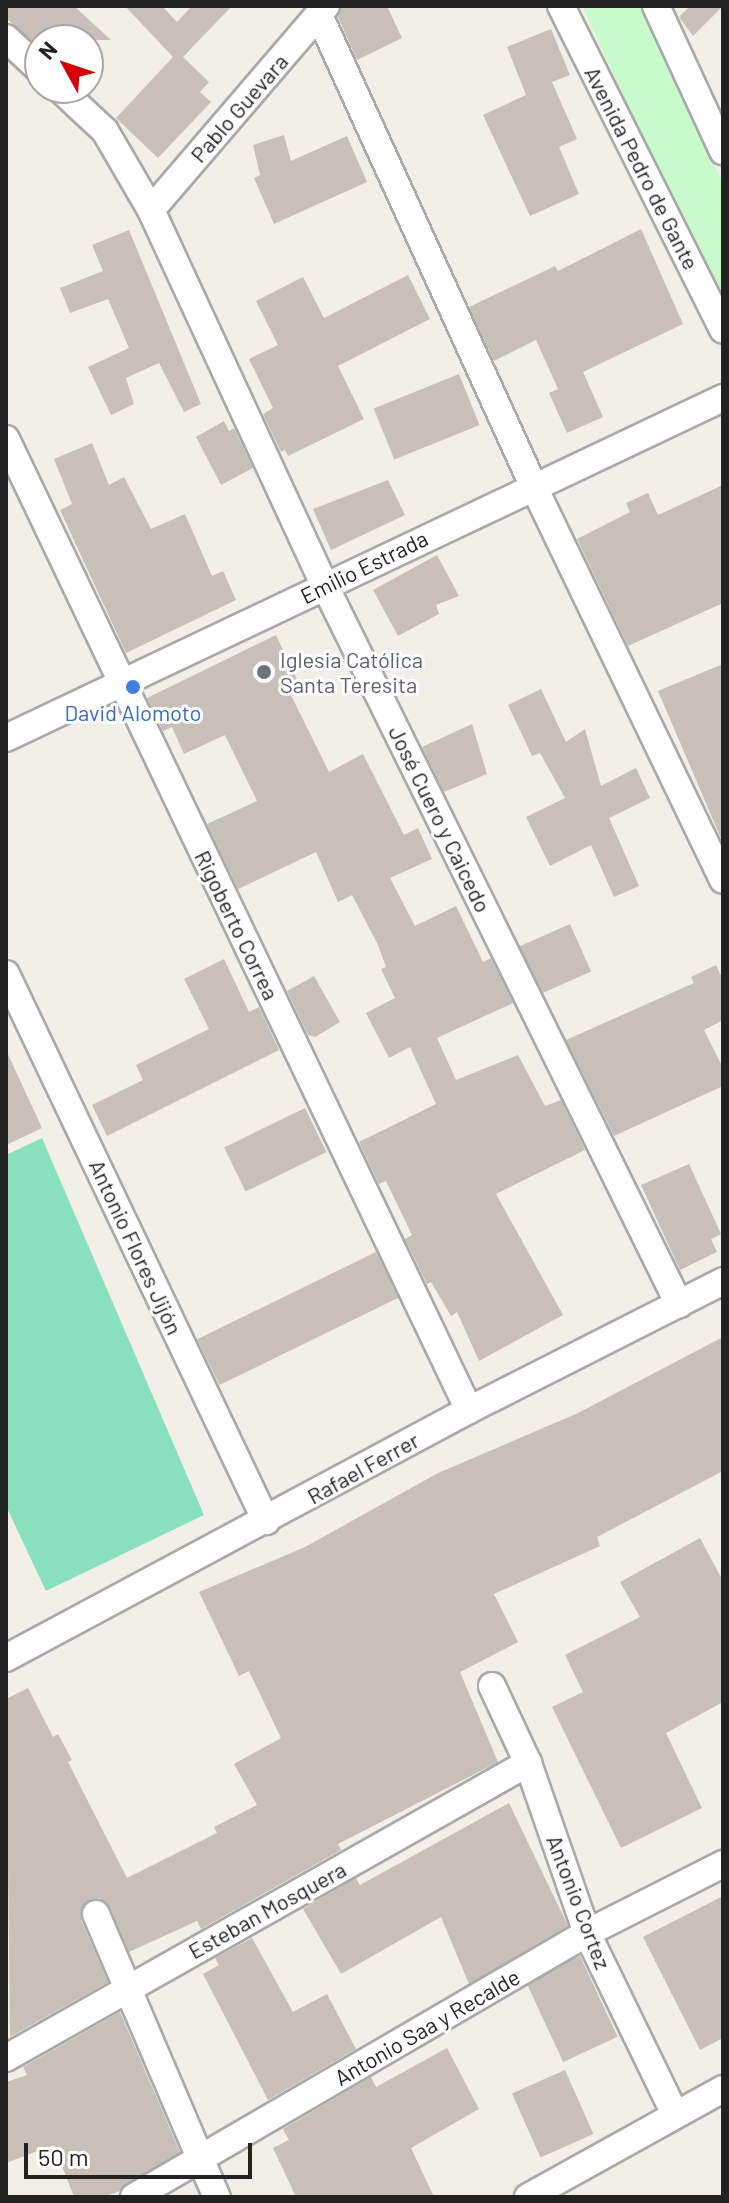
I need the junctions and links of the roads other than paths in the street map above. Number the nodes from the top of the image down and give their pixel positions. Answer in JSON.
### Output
{"nodes":[{"id":1,"x":561,"y":6,"type":"edge"},
{"id":2,"x":656,"y":6,"type":"edge"},
{"id":3,"x":322,"y":10,"type":"edge"},
{"id":4,"x":6,"y":38,"type":"edge"},
{"id":5,"x":24,"y":55,"type":"edge"},
{"id":6,"x":76,"y":104,"type":"edge"},
{"id":7,"x":723,"y":151,"type":"edge"},
{"id":8,"x":151,"y":210,"type":"junction"},
{"id":9,"x":723,"y":330,"type":"edge"},
{"id":10,"x":723,"y":398,"type":"edge"},
{"id":11,"x":6,"y":439,"type":"edge"},
{"id":12,"x":533,"y":485,"type":"junction"},
{"id":13,"x":325,"y":586,"type":"junction"},
{"id":14,"x":122,"y":685,"type":"junction"},
{"id":15,"x":6,"y":738,"type":"edge"},
{"id":16,"x":723,"y":880,"type":"edge"},
{"id":17,"x":6,"y":974,"type":"edge"},
{"id":18,"x":723,"y":1281,"type":"edge"},
{"id":19,"x":679,"y":1304,"type":"junction"},
{"id":20,"x":469,"y":1410,"type":"junction"},
{"id":21,"x":266,"y":1521,"type":"junction"},
{"id":22,"x":6,"y":1658,"type":"edge"},
{"id":23,"x":492,"y":1686,"type":"dead end"},
{"id":24,"x":528,"y":1763,"type":"junction"},
{"id":25,"x":723,"y":1864,"type":"edge"},
{"id":26,"x":96,"y":1914,"type":"dead end"},
{"id":27,"x":587,"y":1933,"type":"junction"},
{"id":28,"x":129,"y":1988,"type":"junction"},
{"id":29,"x":6,"y":2058,"type":"edge"},
{"id":30,"x":723,"y":2089,"type":"edge"},
{"id":31,"x":675,"y":2114,"type":"junction"},
{"id":32,"x":201,"y":2160,"type":"junction"},
{"id":33,"x":134,"y":2197,"type":"edge"},
{"id":34,"x":217,"y":2197,"type":"edge"},
{"id":35,"x":528,"y":2197,"type":"edge"}],
"edges":[{"from":1,"to":9,"type":"street","name":"Avenida Pedro de Gante"},
{"from":2,"to":7,"type":"street"},
{"from":3,"to":8,"type":"street","name":"Pablo Guevara"},
{"from":3,"to":12,"type":"street"},
{"from":4,"to":5,"type":"street"},
{"from":6,"to":8,"type":"street","name":"José Cuero y Caicedo"},
{"from":8,"to":13,"type":"street","name":"José Cuero y Caicedo"},
{"from":10,"to":12,"type":"street","name":"Emilio Estrada"},
{"from":11,"to":14,"type":"street","name":"Rigoberto Correa"},
{"from":12,"to":13,"type":"street","name":"Emilio Estrada"},
{"from":12,"to":16,"type":"street"},
{"from":13,"to":14,"type":"street","name":"Emilio Estrada"},
{"from":13,"to":19,"type":"street","name":"José Cuero y Caicedo"},
{"from":14,"to":15,"type":"street","name":"Emilio Estrada"},
{"from":14,"to":20,"type":"street","name":"Rigoberto Correa"},
{"from":17,"to":21,"type":"street","name":"Antonio Flores Jijón"},
{"from":18,"to":19,"type":"street","name":"Rafael Ferrer"},
{"from":19,"to":20,"type":"street","name":"Rafael Ferrer"},
{"from":20,"to":21,"type":"street","name":"Rafael Ferrer"},
{"from":21,"to":22,"type":"street","name":"Rafael Ferrer"},
{"from":23,"to":24,"type":"street","name":"Antonio Cortez"},
{"from":24,"to":27,"type":"street","name":"Antonio Cortez"},
{"from":24,"to":28,"type":"street","name":"Esteban Mosquera"},
{"from":25,"to":27,"type":"street","name":"Antonio Saa y Recalde"},
{"from":26,"to":28,"type":"street"},
{"from":27,"to":31,"type":"street","name":"Antonio Cortez"},
{"from":27,"to":32,"type":"street","name":"Antonio Saa y Recalde"},
{"from":28,"to":29,"type":"street","name":"Esteban Mosquera"},
{"from":28,"to":32,"type":"street"},
{"from":30,"to":31,"type":"street"},
{"from":31,"to":35,"type":"street"},
{"from":32,"to":33,"type":"street","name":"Antonio Saa y Recalde"},
{"from":32,"to":34,"type":"street"}]}
